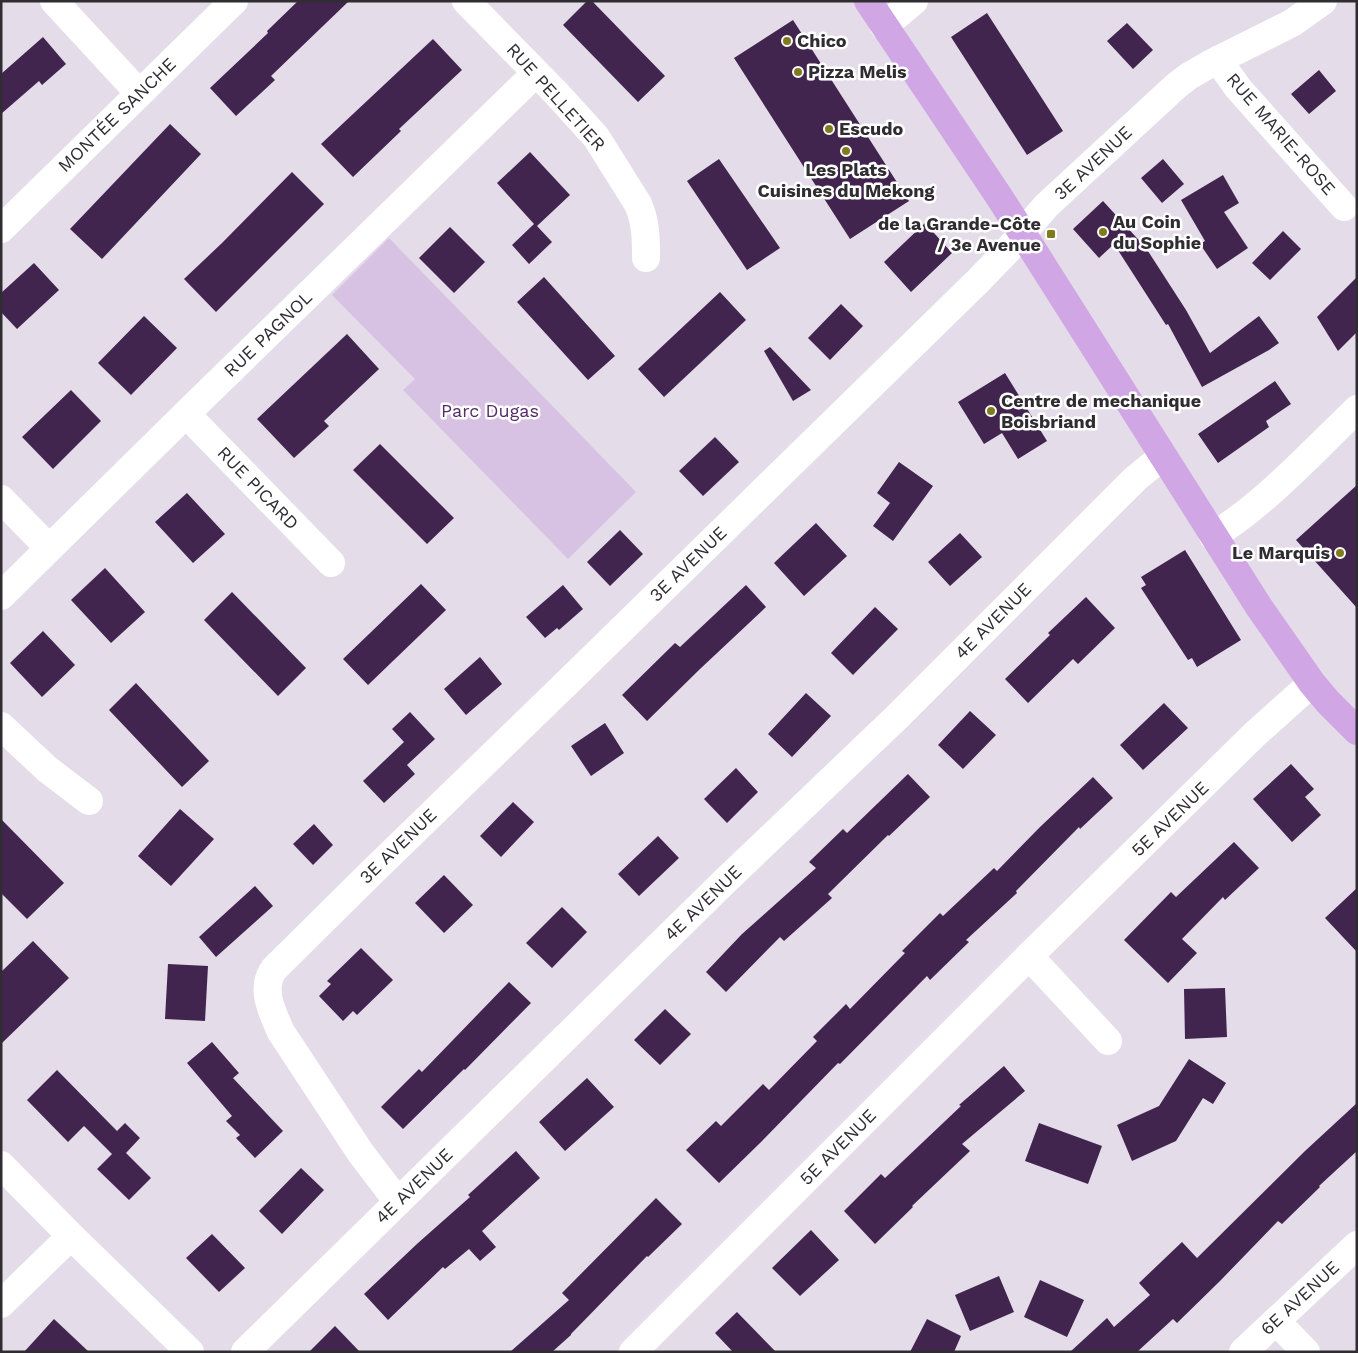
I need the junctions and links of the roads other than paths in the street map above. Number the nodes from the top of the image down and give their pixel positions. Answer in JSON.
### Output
{"nodes":[{"id":1,"x":54,"y":1,"type":"edge"},
{"id":2,"x":234,"y":1,"type":"edge"},
{"id":3,"x":466,"y":1,"type":"edge"},
{"id":4,"x":868,"y":1,"type":"edge"},
{"id":5,"x":914,"y":1,"type":"edge"},
{"id":6,"x":1323,"y":1,"type":"edge"},
{"id":7,"x":884,"y":26,"type":"junction"},
{"id":8,"x":1219,"y":59,"type":"junction"},
{"id":9,"x":536,"y":73,"type":"junction"},
{"id":10,"x":139,"y":93,"type":"junction"},
{"id":11,"x":1344,"y":207,"type":"dead end"},
{"id":12,"x":1,"y":229,"type":"edge"},
{"id":13,"x":1023,"y":233,"type":"junction"},
{"id":14,"x":646,"y":258,"type":"dead end"},
{"id":15,"x":1357,"y":409,"type":"edge"},
{"id":16,"x":186,"y":414,"type":"junction"},
{"id":17,"x":1163,"y":456,"type":"junction"},
{"id":18,"x":1,"y":499,"type":"edge"},
{"id":19,"x":1213,"y":536,"type":"junction"},
{"id":20,"x":49,"y":548,"type":"junction"},
{"id":21,"x":330,"y":563,"type":"dead end"},
{"id":22,"x":1,"y":596,"type":"edge"},
{"id":23,"x":1312,"y":683,"type":"junction"},
{"id":24,"x":1,"y":726,"type":"edge"},
{"id":25,"x":1357,"y":731,"type":"edge"},
{"id":26,"x":89,"y":801,"type":"dead end"},
{"id":27,"x":1029,"y":956,"type":"junction"},
{"id":28,"x":1108,"y":1041,"type":"dead end"},
{"id":29,"x":1,"y":1165,"type":"edge"},
{"id":30,"x":398,"y":1202,"type":"junction"},
{"id":31,"x":71,"y":1236,"type":"junction"},
{"id":32,"x":1357,"y":1245,"type":"edge"},
{"id":33,"x":1,"y":1304,"type":"edge"},
{"id":34,"x":1276,"y":1321,"type":"junction"},
{"id":35,"x":647,"y":1347,"type":"edge"},
{"id":36,"x":190,"y":1352,"type":"edge"},
{"id":37,"x":245,"y":1352,"type":"edge"},
{"id":38,"x":1243,"y":1352,"type":"edge"},
{"id":39,"x":1306,"y":1352,"type":"edge"}],
"edges":[{"from":1,"to":10,"type":"street"},
{"from":2,"to":10,"type":"street","name":"MONTÉE SANCHE"},
{"from":3,"to":9,"type":"street","name":"RUE PELLETIER"},
{"from":4,"to":7,"type":"main road"},
{"from":5,"to":7,"type":"street"},
{"from":6,"to":8,"type":"street","name":"3E AVENUE"},
{"from":7,"to":13,"type":"main road"},
{"from":8,"to":11,"type":"street","name":"RUE MARIE-ROSE"},
{"from":8,"to":13,"type":"street","name":"3E AVENUE"},
{"from":9,"to":14,"type":"street","name":"RUE PELLETIER"},
{"from":9,"to":16,"type":"street","name":"RUE PAGNOL"},
{"from":10,"to":12,"type":"street","name":"MONTÉE SANCHE"},
{"from":13,"to":17,"type":"main road"},
{"from":13,"to":30,"type":"street","name":"3E AVENUE"},
{"from":15,"to":19,"type":"street"},
{"from":16,"to":20,"type":"street","name":"RUE PAGNOL"},
{"from":16,"to":21,"type":"street","name":"RUE PICARD"},
{"from":17,"to":19,"type":"main road"},
{"from":17,"to":30,"type":"street","name":"4E AVENUE"},
{"from":18,"to":20,"type":"street"},
{"from":19,"to":23,"type":"main road"},
{"from":20,"to":22,"type":"street","name":"RUE PAGNOL"},
{"from":23,"to":25,"type":"main road"},
{"from":23,"to":27,"type":"street","name":"5E AVENUE"},
{"from":24,"to":26,"type":"street"},
{"from":27,"to":28,"type":"street"},
{"from":27,"to":35,"type":"street","name":"5E AVENUE"},
{"from":29,"to":31,"type":"street"},
{"from":30,"to":37,"type":"street","name":"4E AVENUE"},
{"from":31,"to":33,"type":"street"},
{"from":31,"to":36,"type":"street"},
{"from":32,"to":34,"type":"street","name":"6E AVENUE"},
{"from":34,"to":38,"type":"street","name":"6E AVENUE"},
{"from":34,"to":39,"type":"street"}]}
